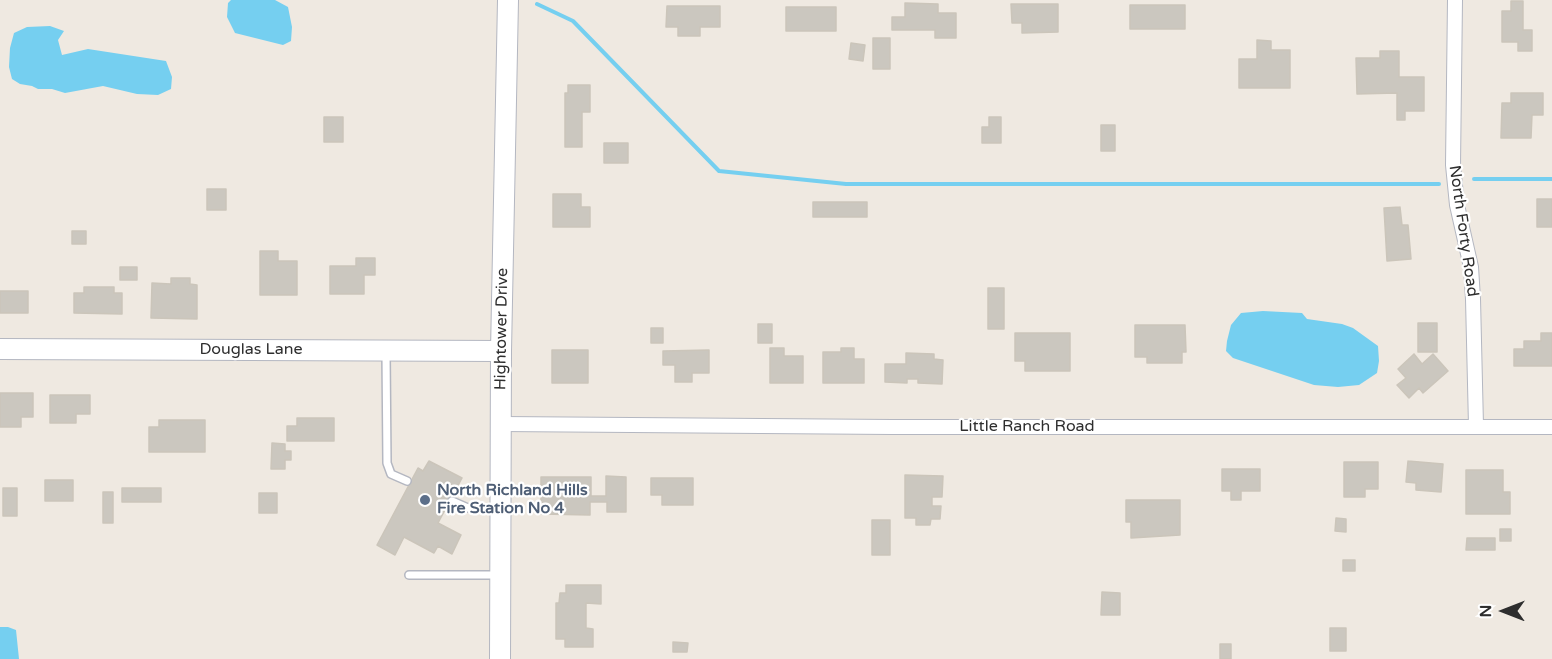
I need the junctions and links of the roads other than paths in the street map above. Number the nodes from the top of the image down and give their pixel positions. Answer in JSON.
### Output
{"nodes":[{"id":1,"x":1455,"y":0,"type":"edge"},
{"id":2,"x":508,"y":5,"type":"edge"},
{"id":3,"x":0,"y":349,"type":"edge"},
{"id":4,"x":386,"y":351,"type":"junction"},
{"id":5,"x":501,"y":351,"type":"junction"},
{"id":6,"x":501,"y":424,"type":"junction"},
{"id":7,"x":1476,"y":426,"type":"junction"},
{"id":8,"x":1552,"y":427,"type":"edge"},
{"id":9,"x":407,"y":481,"type":"dead end"},
{"id":10,"x":452,"y":501,"type":"dead end"},
{"id":11,"x":500,"y":510,"type":"junction"},
{"id":12,"x":409,"y":575,"type":"dead end"},
{"id":13,"x":500,"y":576,"type":"junction"},
{"id":14,"x":500,"y":659,"type":"edge"}],
"edges":[{"from":1,"to":7,"type":"street","name":"North Forty Road"},
{"from":2,"to":5,"type":"street","name":"Hightower Drive"},
{"from":3,"to":4,"type":"street","name":"Douglas Lane"},
{"from":4,"to":5,"type":"street","name":"Douglas Lane"},
{"from":4,"to":9,"type":"lane"},
{"from":5,"to":6,"type":"street","name":"Hightower Drive"},
{"from":6,"to":7,"type":"street","name":"Little Ranch Road"},
{"from":6,"to":11,"type":"street","name":"Hightower Drive"},
{"from":7,"to":8,"type":"street","name":"Little Ranch Road"},
{"from":10,"to":11,"type":"lane"},
{"from":11,"to":13,"type":"street","name":"Hightower Drive"},
{"from":12,"to":13,"type":"lane"},
{"from":13,"to":14,"type":"street","name":"Hightower Drive"}]}
